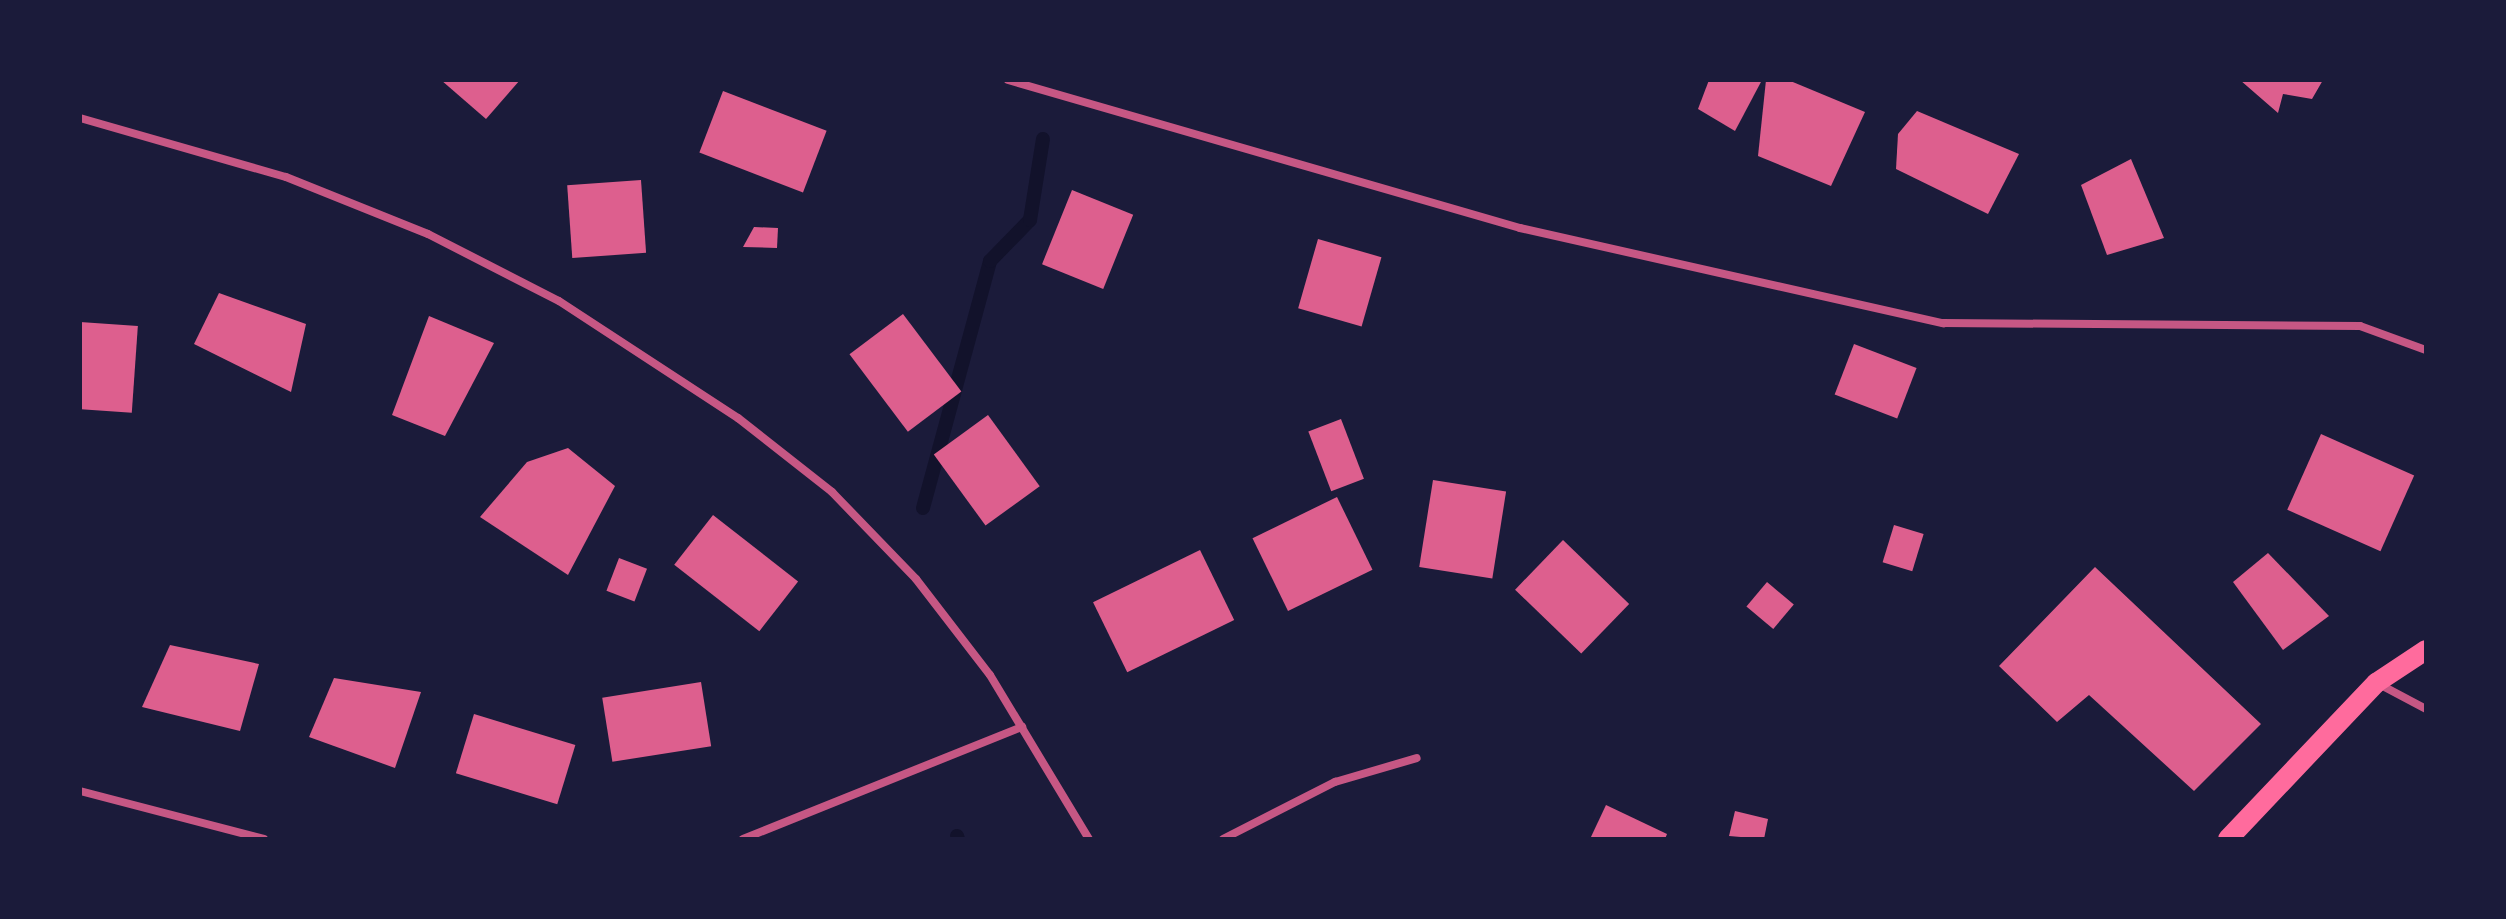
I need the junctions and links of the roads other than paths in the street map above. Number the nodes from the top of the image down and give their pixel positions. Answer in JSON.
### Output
{"nodes":[{"id":1,"x":1008,"y":80,"type":"edge"},
{"id":2,"x":80,"y":118,"type":"edge"},
{"id":3,"x":2426,"y":350,"type":"edge"},
{"id":4,"x":2426,"y":650,"type":"edge"},
{"id":5,"x":2376,"y":683,"type":"junction"},
{"id":6,"x":2426,"y":709,"type":"edge"},
{"id":7,"x":1022,"y":727,"type":"junction"},
{"id":8,"x":1417,"y":758,"type":"dead end"},
{"id":9,"x":80,"y":791,"type":"edge"},
{"id":10,"x":264,"y":839,"type":"edge"},
{"id":11,"x":743,"y":839,"type":"edge"},
{"id":12,"x":1089,"y":839,"type":"edge"},
{"id":13,"x":1223,"y":839,"type":"edge"},
{"id":14,"x":2228,"y":839,"type":"edge"}],
"edges":[{"from":1,"to":3,"type":"street"},
{"from":2,"to":7,"type":"street"},
{"from":4,"to":5,"type":"main road"},
{"from":5,"to":6,"type":"street"},
{"from":5,"to":14,"type":"main road"},
{"from":7,"to":11,"type":"street"},
{"from":7,"to":12,"type":"street"},
{"from":8,"to":13,"type":"street"},
{"from":9,"to":10,"type":"street"}]}
